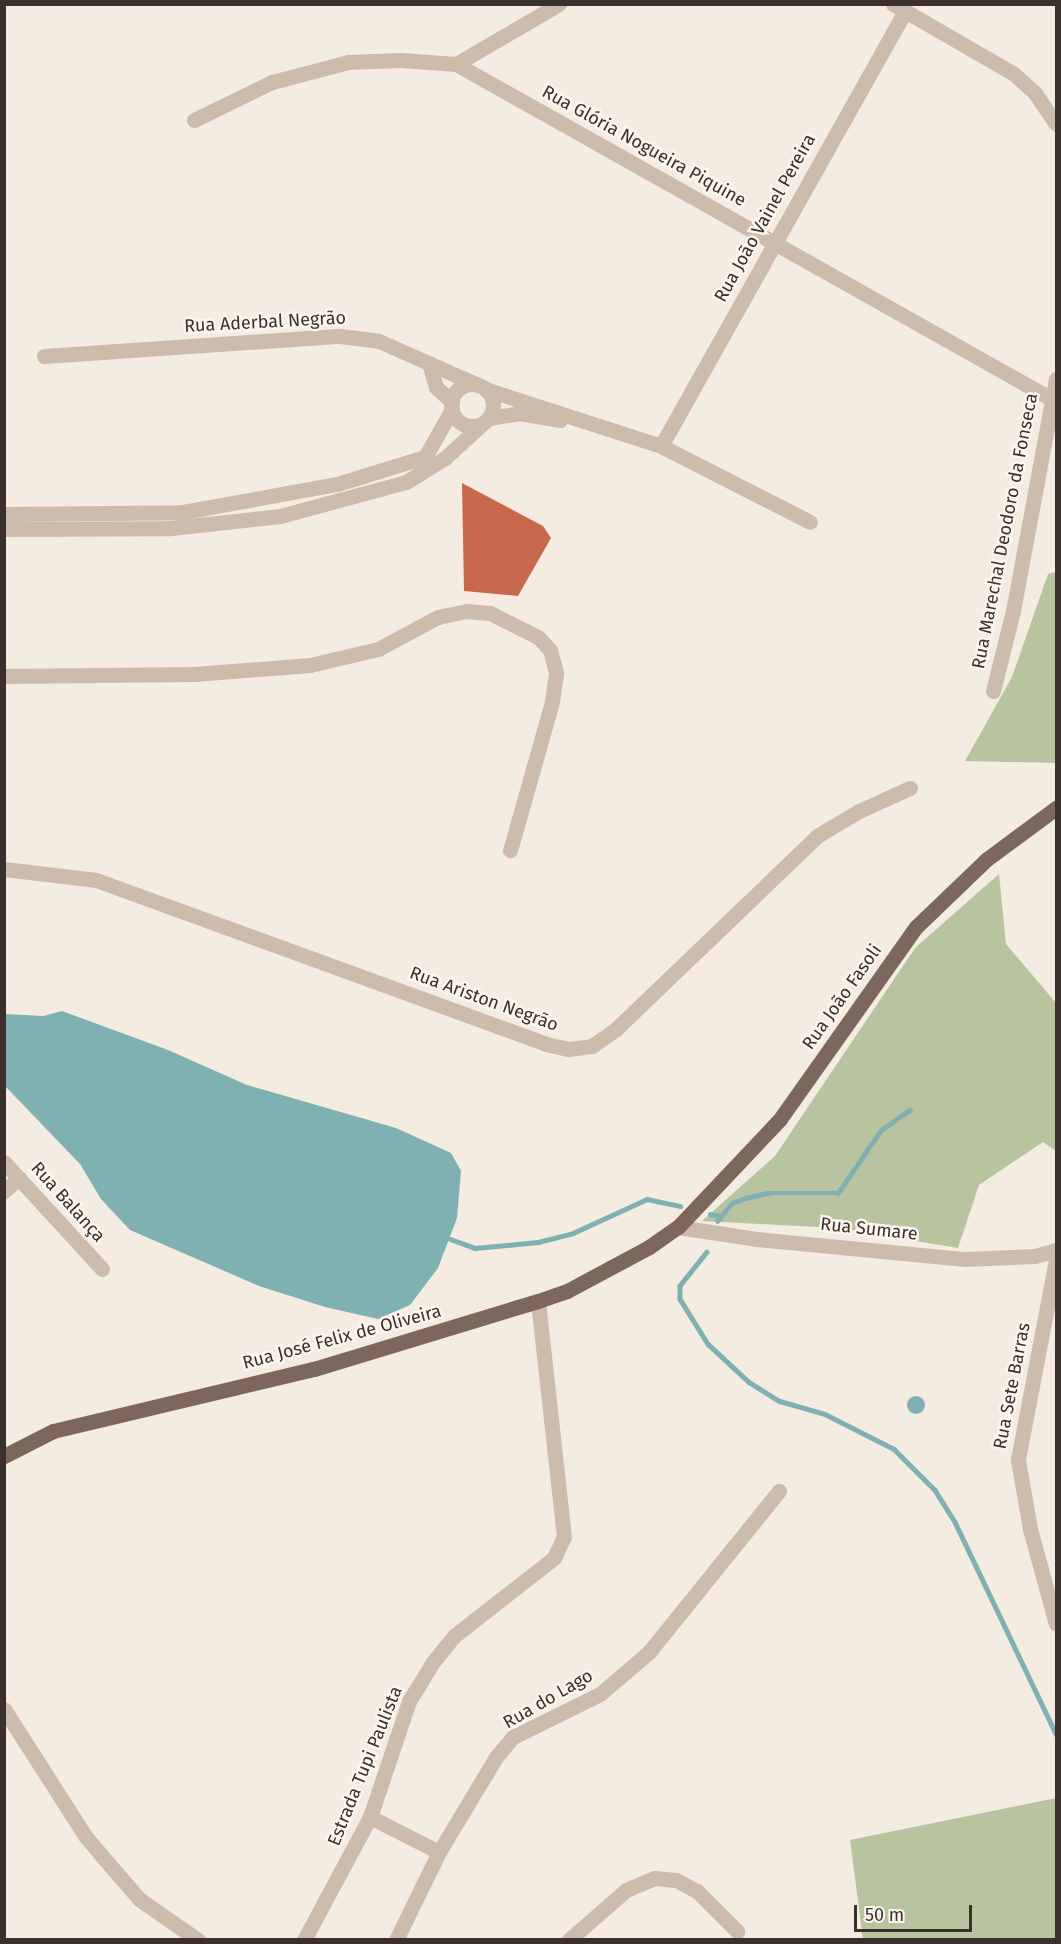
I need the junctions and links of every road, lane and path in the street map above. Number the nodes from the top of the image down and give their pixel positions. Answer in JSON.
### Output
{"nodes":[{"id":1,"x":559,"y":4,"type":"edge"},
{"id":2,"x":899,"y":8,"type":"edge"},
{"id":3,"x":456,"y":64,"type":"junction"},
{"id":4,"x":194,"y":120,"type":"dead end"},
{"id":5,"x":1056,"y":124,"type":"edge"},
{"id":6,"x":774,"y":240,"type":"junction"},
{"id":7,"x":44,"y":356,"type":"dead end"},
{"id":8,"x":429,"y":363,"type":"junction"},
{"id":9,"x":1056,"y":379,"type":"edge"},
{"id":10,"x":482,"y":387,"type":"junction"},
{"id":11,"x":1050,"y":398,"type":"junction"},
{"id":12,"x":452,"y":406,"type":"junction"},
{"id":13,"x":486,"y":420,"type":"junction"},
{"id":14,"x":587,"y":423,"type":"junction"},
{"id":15,"x":661,"y":446,"type":"junction"},
{"id":16,"x":337,"y":484,"type":"junction"},
{"id":17,"x":343,"y":502,"type":"junction"},
{"id":18,"x":4,"y":514,"type":"edge"},
{"id":19,"x":810,"y":522,"type":"dead end"},
{"id":20,"x":4,"y":529,"type":"edge"},
{"id":21,"x":4,"y":676,"type":"edge"},
{"id":22,"x":993,"y":691,"type":"dead end"},
{"id":23,"x":910,"y":789,"type":"dead end"},
{"id":24,"x":1056,"y":808,"type":"edge"},
{"id":25,"x":510,"y":850,"type":"dead end"},
{"id":26,"x":4,"y":870,"type":"edge"},
{"id":27,"x":4,"y":1162,"type":"edge"},
{"id":28,"x":19,"y":1178,"type":"junction"},
{"id":29,"x":4,"y":1191,"type":"edge"},
{"id":30,"x":678,"y":1227,"type":"junction"},
{"id":31,"x":1056,"y":1250,"type":"edge"},
{"id":32,"x":1056,"y":1260,"type":"edge"},
{"id":33,"x":102,"y":1269,"type":"dead end"},
{"id":34,"x":538,"y":1300,"type":"junction"},
{"id":35,"x":4,"y":1456,"type":"edge"},
{"id":36,"x":779,"y":1491,"type":"dead end"},
{"id":37,"x":1056,"y":1624,"type":"edge"},
{"id":38,"x":4,"y":1709,"type":"edge"},
{"id":39,"x":370,"y":1817,"type":"junction"},
{"id":40,"x":439,"y":1852,"type":"junction"},
{"id":41,"x":737,"y":1931,"type":"dead end"},
{"id":42,"x":198,"y":1940,"type":"edge"},
{"id":43,"x":304,"y":1940,"type":"edge"},
{"id":44,"x":396,"y":1940,"type":"edge"},
{"id":45,"x":569,"y":1940,"type":"edge"}],
"edges":[{"from":1,"to":3,"type":"street"},
{"from":2,"to":5,"type":"street"},
{"from":2,"to":6,"type":"street","name":"Rua João Vainel Pereira"},
{"from":3,"to":4,"type":"street","name":"Rua Glória Nogueira Piquine"},
{"from":3,"to":6,"type":"street","name":"Rua Glória Nogueira Piquine"},
{"from":6,"to":11,"type":"street","name":"Rua Glória Nogueira Piquine"},
{"from":6,"to":15,"type":"street","name":"Rua João Vainel Pereira"},
{"from":7,"to":8,"type":"street","name":"Rua Aderbal Negrão"},
{"from":8,"to":10,"type":"street","name":"Rua Aderbal Negrão"},
{"from":8,"to":12,"type":"street"},
{"from":9,"to":11,"type":"street","name":"Rua Marechal Deodoro da Fonseca"},
{"from":10,"to":12,"type":"street"},
{"from":10,"to":13,"type":"street"},
{"from":10,"to":14,"type":"street","name":"Rua Aderbal Negrão"},
{"from":11,"to":22,"type":"street","name":"Rua Marechal Deodoro da Fonseca"},
{"from":12,"to":13,"type":"street"},
{"from":12,"to":16,"type":"street"},
{"from":13,"to":14,"type":"street"},
{"from":13,"to":17,"type":"street"},
{"from":14,"to":15,"type":"street","name":"Rua Aderbal Negrão"},
{"from":15,"to":19,"type":"street","name":"Rua Aderbal Negrão"},
{"from":16,"to":17,"type":"street"},
{"from":16,"to":18,"type":"street"},
{"from":17,"to":20,"type":"street"},
{"from":21,"to":25,"type":"street"},
{"from":23,"to":26,"type":"street","name":"Rua Ariston Negrão"},
{"from":24,"to":30,"type":"main road","name":"Rua João Fasoli"},
{"from":27,"to":28,"type":"street","name":"Rua Balança"},
{"from":28,"to":29,"type":"street"},
{"from":28,"to":33,"type":"street","name":"Rua Balança"},
{"from":30,"to":31,"type":"street","name":"Rua Sumare"},
{"from":30,"to":34,"type":"main road","name":"Rua José Felix de Oliveira"},
{"from":32,"to":37,"type":"street","name":"Rua Sete Barras"},
{"from":34,"to":35,"type":"main road","name":"Rua José Felix de Oliveira"},
{"from":34,"to":39,"type":"street","name":"Estrada Tupi Paulista"},
{"from":36,"to":40,"type":"street","name":"Rua do Lago"},
{"from":38,"to":42,"type":"street"},
{"from":39,"to":40,"type":"street"},
{"from":39,"to":43,"type":"street","name":"Estrada Tupi Paulista"},
{"from":40,"to":44,"type":"street","name":"Rua do Lago"},
{"from":41,"to":45,"type":"street"}]}
